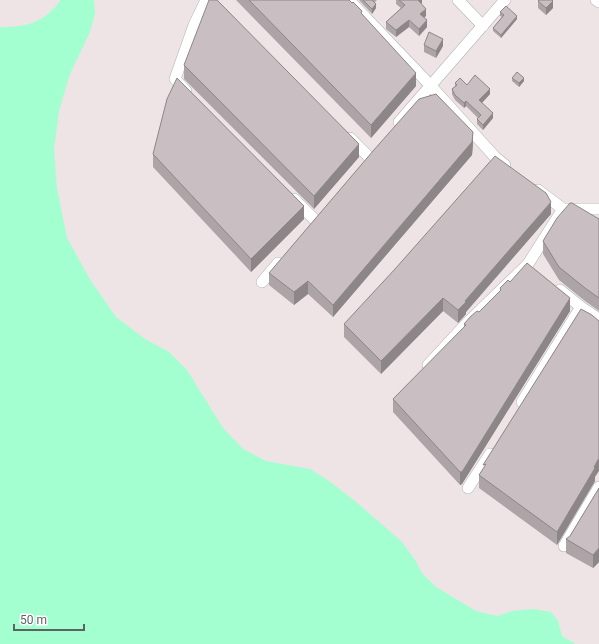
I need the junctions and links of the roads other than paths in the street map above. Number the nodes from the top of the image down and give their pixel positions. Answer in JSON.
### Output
{"nodes":[{"id":1,"x":206,"y":0,"type":"edge"},
{"id":2,"x":349,"y":0,"type":"edge"},
{"id":3,"x":458,"y":0,"type":"edge"},
{"id":4,"x":505,"y":0,"type":"edge"},
{"id":5,"x":596,"y":0,"type":"edge"},
{"id":6,"x":599,"y":2,"type":"edge"},
{"id":7,"x":483,"y":26,"type":"junction"},
{"id":8,"x":430,"y":85,"type":"junction"},
{"id":9,"x":192,"y":96,"type":"edge"},
{"id":10,"x":341,"y":129,"type":"edge"},
{"id":11,"x":389,"y":133,"type":"edge"},
{"id":12,"x":369,"y":157,"type":"edge"},
{"id":13,"x":514,"y":172,"type":"edge"},
{"id":14,"x":532,"y":186,"type":"edge"},
{"id":15,"x":287,"y":192,"type":"edge"},
{"id":16,"x":563,"y":209,"type":"junction"},
{"id":17,"x":599,"y":209,"type":"edge"},
{"id":18,"x":315,"y":220,"type":"edge"},
{"id":19,"x":286,"y":254,"type":"edge"},
{"id":20,"x":262,"y":282,"type":"dead end"},
{"id":21,"x":552,"y":283,"type":"edge"},
{"id":22,"x":581,"y":307,"type":"junction"},
{"id":23,"x":599,"y":319,"type":"edge"},
{"id":24,"x":419,"y":375,"type":"edge"},
{"id":25,"x":514,"y":415,"type":"edge"},
{"id":26,"x":494,"y":448,"type":"edge"},
{"id":27,"x":599,"y":487,"type":"edge"},
{"id":28,"x":468,"y":488,"type":"dead end"},
{"id":29,"x":564,"y":546,"type":"dead end"}],
"edges":[{"from":1,"to":9,"type":"street"},
{"from":2,"to":8,"type":"street"},
{"from":3,"to":7,"type":"street"},
{"from":4,"to":7,"type":"street"},
{"from":5,"to":6,"type":"street"},
{"from":7,"to":8,"type":"street"},
{"from":8,"to":11,"type":"street"},
{"from":8,"to":13,"type":"street"},
{"from":10,"to":12,"type":"street"},
{"from":14,"to":16,"type":"street"},
{"from":15,"to":18,"type":"street"},
{"from":16,"to":17,"type":"street"},
{"from":16,"to":24,"type":"street"},
{"from":19,"to":20,"type":"street"},
{"from":21,"to":22,"type":"street"},
{"from":22,"to":23,"type":"street"},
{"from":22,"to":25,"type":"street"},
{"from":26,"to":28,"type":"street"},
{"from":27,"to":29,"type":"street"}]}
